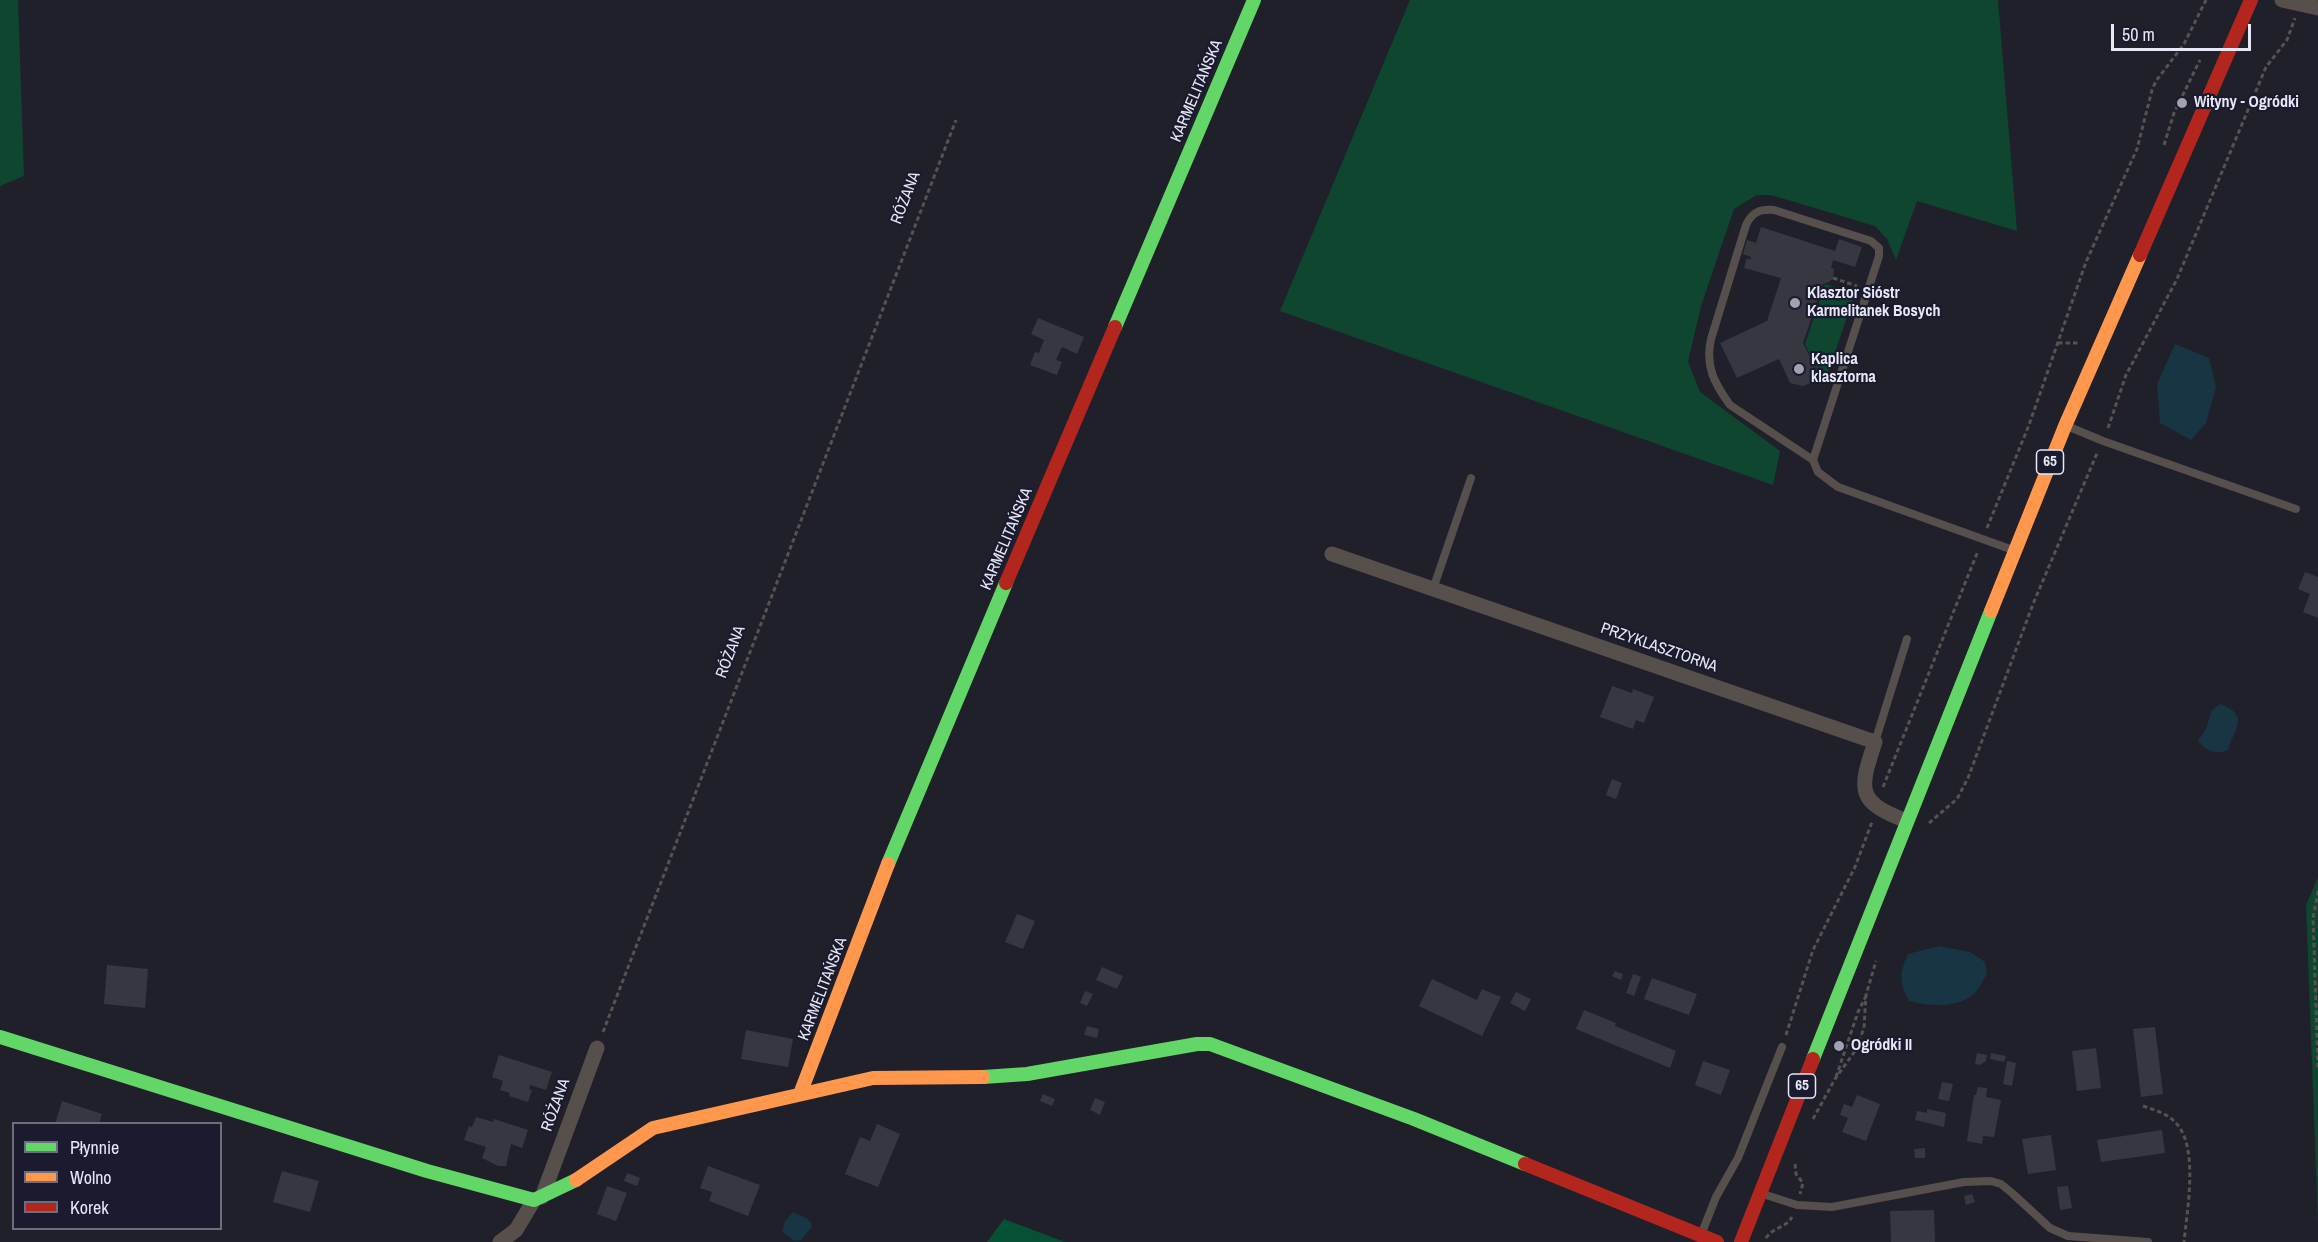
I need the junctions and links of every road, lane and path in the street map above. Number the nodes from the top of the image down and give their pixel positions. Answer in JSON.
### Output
{"nodes":[{"id":1,"x":1254,"y":0,"type":"edge"},
{"id":2,"x":2206,"y":0,"type":"edge"},
{"id":3,"x":2252,"y":0,"type":"edge"},
{"id":4,"x":2282,"y":0,"type":"edge"},
{"id":5,"x":2311,"y":5,"type":"edge"},
{"id":6,"x":956,"y":120,"type":"dead end"},
{"id":7,"x":1833,"y":278,"type":"dead end"},
{"id":8,"x":1868,"y":290,"type":"junction"},
{"id":9,"x":2065,"y":426,"type":"junction"},
{"id":10,"x":2103,"y":441,"type":"junction"},
{"id":11,"x":1813,"y":460,"type":"junction"},
{"id":12,"x":1471,"y":478,"type":"dead end"},
{"id":13,"x":2296,"y":509,"type":"dead end"},
{"id":14,"x":1982,"y":540,"type":"junction"},
{"id":15,"x":2014,"y":551,"type":"junction"},
{"id":16,"x":1332,"y":554,"type":"dead end"},
{"id":17,"x":1433,"y":589,"type":"junction"},
{"id":18,"x":1907,"y":639,"type":"dead end"},
{"id":19,"x":1875,"y":742,"type":"junction"},
{"id":20,"x":1876,"y":808,"type":"junction"},
{"id":21,"x":1906,"y":821,"type":"junction"},
{"id":22,"x":1924,"y":830,"type":"dead end"},
{"id":23,"x":2318,"y":891,"type":"edge"},
{"id":24,"x":1878,"y":953,"type":"dead end"},
{"id":25,"x":1866,"y":995,"type":"junction"},
{"id":26,"x":0,"y":1037,"type":"edge"},
{"id":27,"x":1782,"y":1047,"type":"joint"},
{"id":28,"x":597,"y":1048,"type":"joint"},
{"id":29,"x":2318,"y":1070,"type":"edge"},
{"id":30,"x":1835,"y":1079,"type":"junction"},
{"id":31,"x":800,"y":1094,"type":"junction"},
{"id":32,"x":2144,"y":1106,"type":"dead end"},
{"id":33,"x":1812,"y":1121,"type":"dead end"},
{"id":34,"x":1759,"y":1193,"type":"junction"},
{"id":35,"x":538,"y":1198,"type":"junction"},
{"id":36,"x":1700,"y":1239,"type":"edge"},
{"id":37,"x":500,"y":1242,"type":"edge"},
{"id":38,"x":1717,"y":1242,"type":"edge"},
{"id":39,"x":1741,"y":1242,"type":"edge"},
{"id":40,"x":2148,"y":1242,"type":"edge"},
{"id":41,"x":2184,"y":1242,"type":"edge"}],
"edges":[{"from":1,"to":31,"type":"street","name":"KARMELITAŃSKA"},
{"from":2,"to":14,"type":"path"},
{"from":3,"to":9,"type":"street","number":"65"},
{"from":4,"to":5,"type":"street"},
{"from":5,"to":10,"type":"path"},
{"from":6,"to":28,"type":"path","name":"RÓŻANA"},
{"from":7,"to":8,"type":"path"},
{"from":8,"to":11,"type":"lane"},
{"from":8,"to":11,"type":"lane"},
{"from":9,"to":10,"type":"lane"},
{"from":9,"to":15,"type":"street","number":"65"},
{"from":10,"to":13,"type":"lane"},
{"from":10,"to":22,"type":"path"},
{"from":11,"to":14,"type":"lane"},
{"from":12,"to":17,"type":"lane"},
{"from":14,"to":15,"type":"lane"},
{"from":14,"to":20,"type":"path"},
{"from":15,"to":21,"type":"street","number":"65"},
{"from":16,"to":17,"type":"street","name":"PRZYKLASZTORNA"},
{"from":17,"to":19,"type":"street","name":"PRZYKLASZTORNA"},
{"from":18,"to":19,"type":"lane"},
{"from":19,"to":20,"type":"street"},
{"from":20,"to":21,"type":"street"},
{"from":20,"to":27,"type":"path"},
{"from":21,"to":34,"type":"street","number":"65"},
{"from":23,"to":29,"type":"path"},
{"from":24,"to":25,"type":"path"},
{"from":25,"to":30,"type":"path"},
{"from":25,"to":30,"type":"path"},
{"from":26,"to":35,"type":"street"},
{"from":27,"to":36,"type":"lane"},
{"from":28,"to":35,"type":"street","name":"RÓŻANA"},
{"from":30,"to":33,"type":"path"},
{"from":31,"to":35,"type":"street"},
{"from":31,"to":36,"type":"street"},
{"from":32,"to":41,"type":"path"},
{"from":34,"to":39,"type":"street","number":"65"},
{"from":34,"to":40,"type":"lane"},
{"from":35,"to":37,"type":"street","name":"RÓŻANA"},
{"from":36,"to":38,"type":"street"}]}
